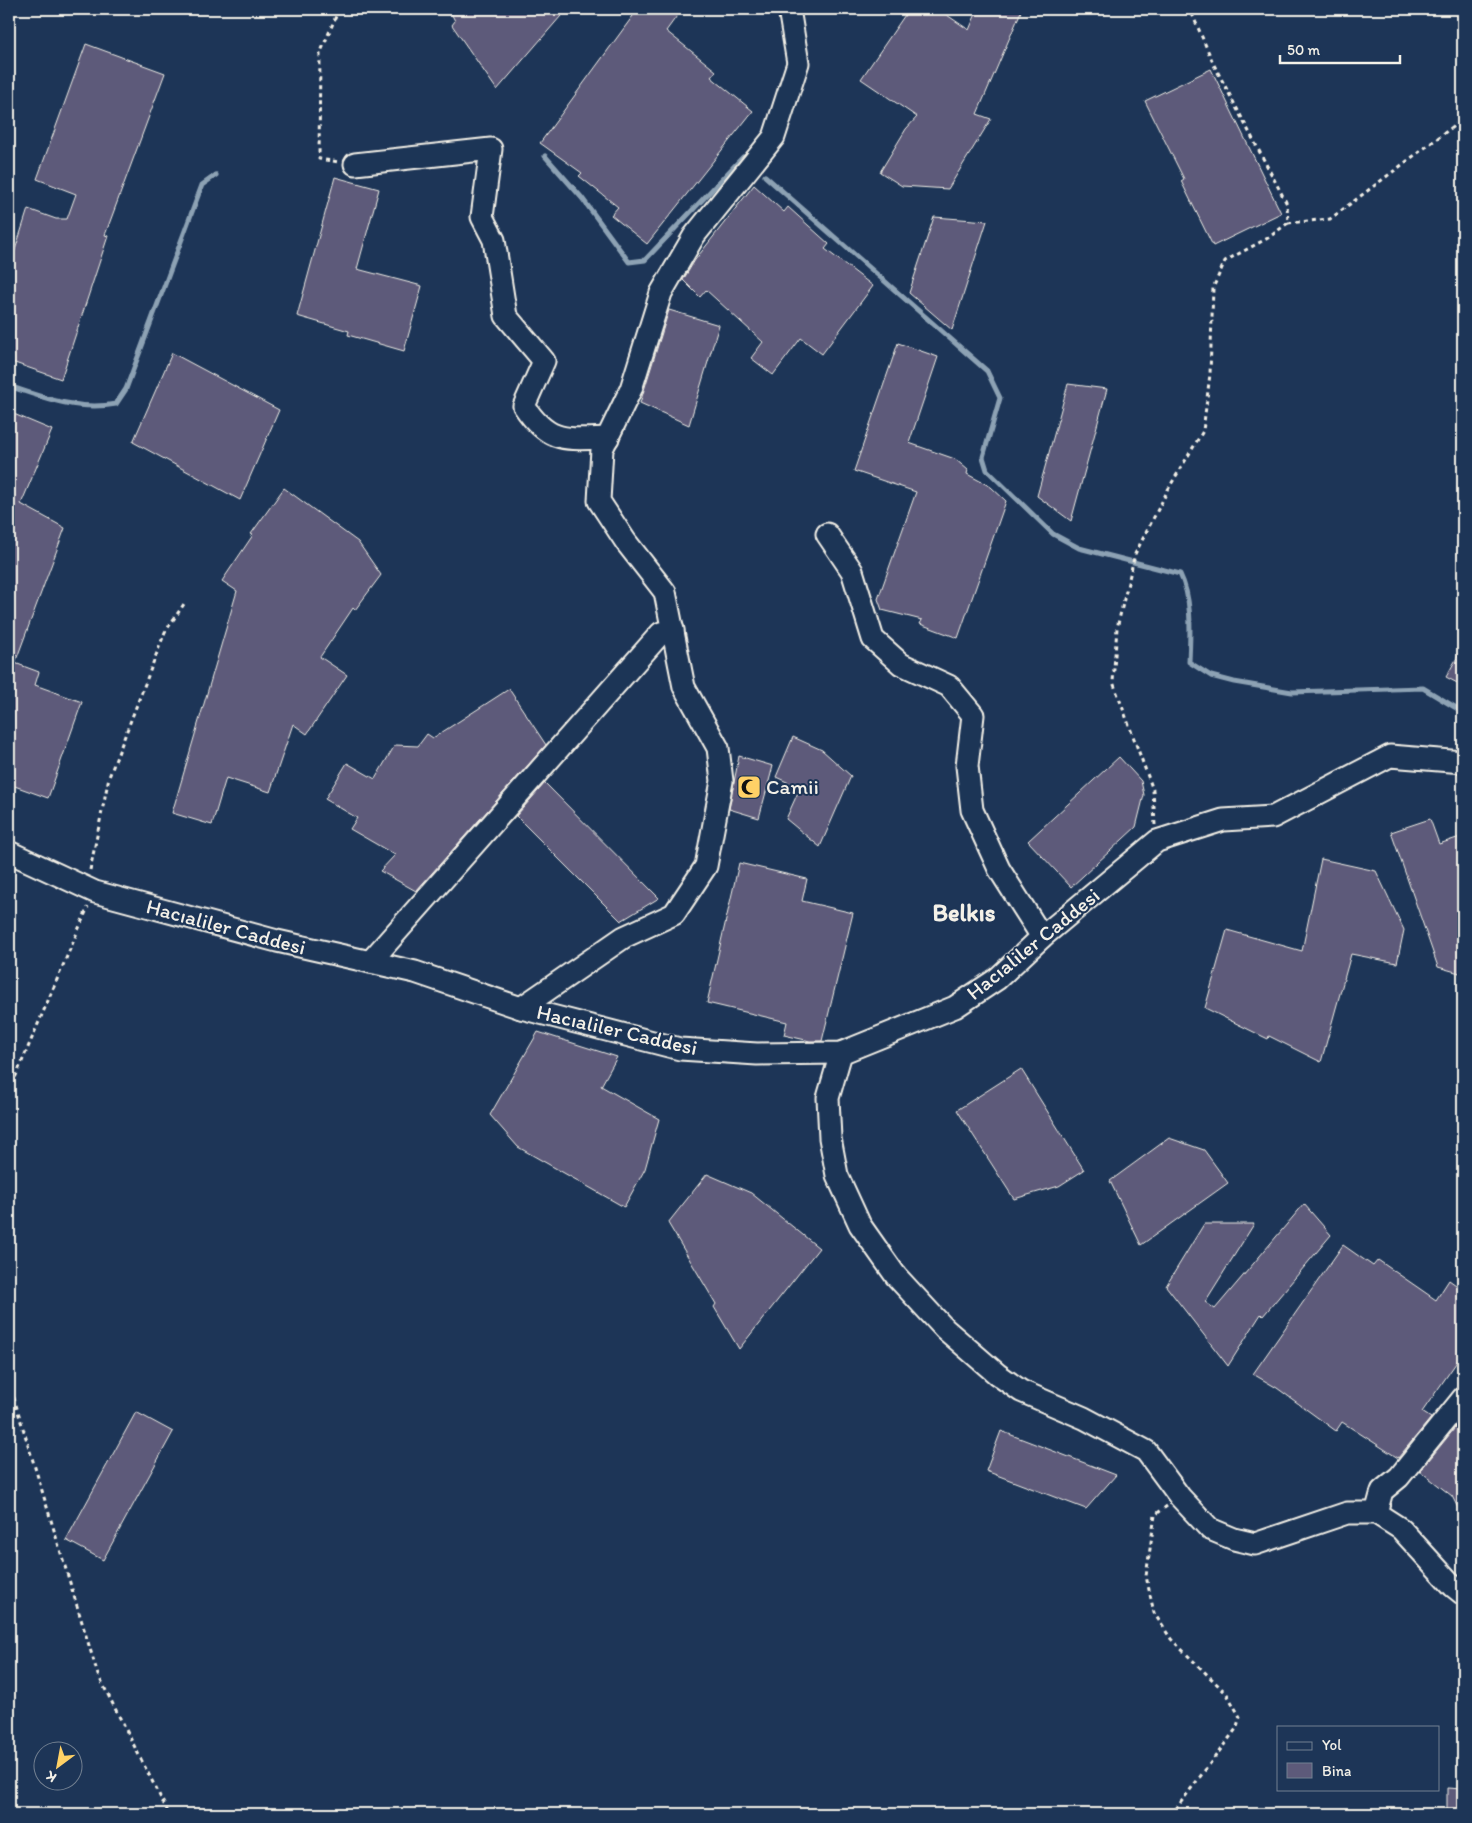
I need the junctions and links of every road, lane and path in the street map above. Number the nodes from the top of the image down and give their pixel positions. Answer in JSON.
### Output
{"nodes":[{"id":1,"x":339,"y":9,"type":"edge"},
{"id":2,"x":789,"y":9,"type":"edge"},
{"id":3,"x":1190,"y":9,"type":"edge"},
{"id":4,"x":1463,"y":119,"type":"edge"},
{"id":5,"x":355,"y":164,"type":"joint"},
{"id":6,"x":1288,"y":223,"type":"junction"},
{"id":7,"x":608,"y":438,"type":"junction"},
{"id":8,"x":827,"y":534,"type":"dead end"},
{"id":9,"x":184,"y":604,"type":"dead end"},
{"id":10,"x":673,"y":630,"type":"junction"},
{"id":11,"x":1463,"y":762,"type":"edge"},
{"id":12,"x":1156,"y":841,"type":"junction"},
{"id":13,"x":9,"y":852,"type":"edge"},
{"id":14,"x":90,"y":890,"type":"junction"},
{"id":15,"x":1042,"y":937,"type":"junction"},
{"id":16,"x":370,"y":962,"type":"junction"},
{"id":17,"x":521,"y":1008,"type":"junction"},
{"id":18,"x":841,"y":1053,"type":"junction"},
{"id":19,"x":9,"y":1092,"type":"edge"},
{"id":20,"x":9,"y":1382,"type":"edge"},
{"id":21,"x":1463,"y":1398,"type":"edge"},
{"id":22,"x":1180,"y":1497,"type":"junction"},
{"id":23,"x":1376,"y":1513,"type":"junction"},
{"id":24,"x":1463,"y":1594,"type":"edge"},
{"id":25,"x":169,"y":1814,"type":"edge"},
{"id":26,"x":1172,"y":1814,"type":"edge"}],
"edges":[{"from":1,"to":5,"type":"path"},
{"from":2,"to":7,"type":"street"},
{"from":3,"to":6,"type":"path"},
{"from":4,"to":6,"type":"path"},
{"from":5,"to":7,"type":"street"},
{"from":6,"to":12,"type":"path"},
{"from":7,"to":10,"type":"street"},
{"from":8,"to":15,"type":"street"},
{"from":9,"to":14,"type":"path"},
{"from":10,"to":16,"type":"street"},
{"from":10,"to":17,"type":"street"},
{"from":11,"to":12,"type":"street","name":"Hacıaliler Caddesi"},
{"from":12,"to":15,"type":"street","name":"Hacıaliler Caddesi"},
{"from":13,"to":14,"type":"street","name":"Hacıaliler Caddesi"},
{"from":14,"to":16,"type":"street","name":"Hacıaliler Caddesi"},
{"from":14,"to":19,"type":"path"},
{"from":15,"to":18,"type":"street","name":"Hacıaliler Caddesi"},
{"from":16,"to":17,"type":"street","name":"Hacıaliler Caddesi"},
{"from":17,"to":18,"type":"street","name":"Hacıaliler Caddesi"},
{"from":18,"to":22,"type":"street"},
{"from":20,"to":25,"type":"path"},
{"from":21,"to":23,"type":"street"},
{"from":22,"to":23,"type":"street"},
{"from":22,"to":26,"type":"path"},
{"from":23,"to":24,"type":"street"}]}
